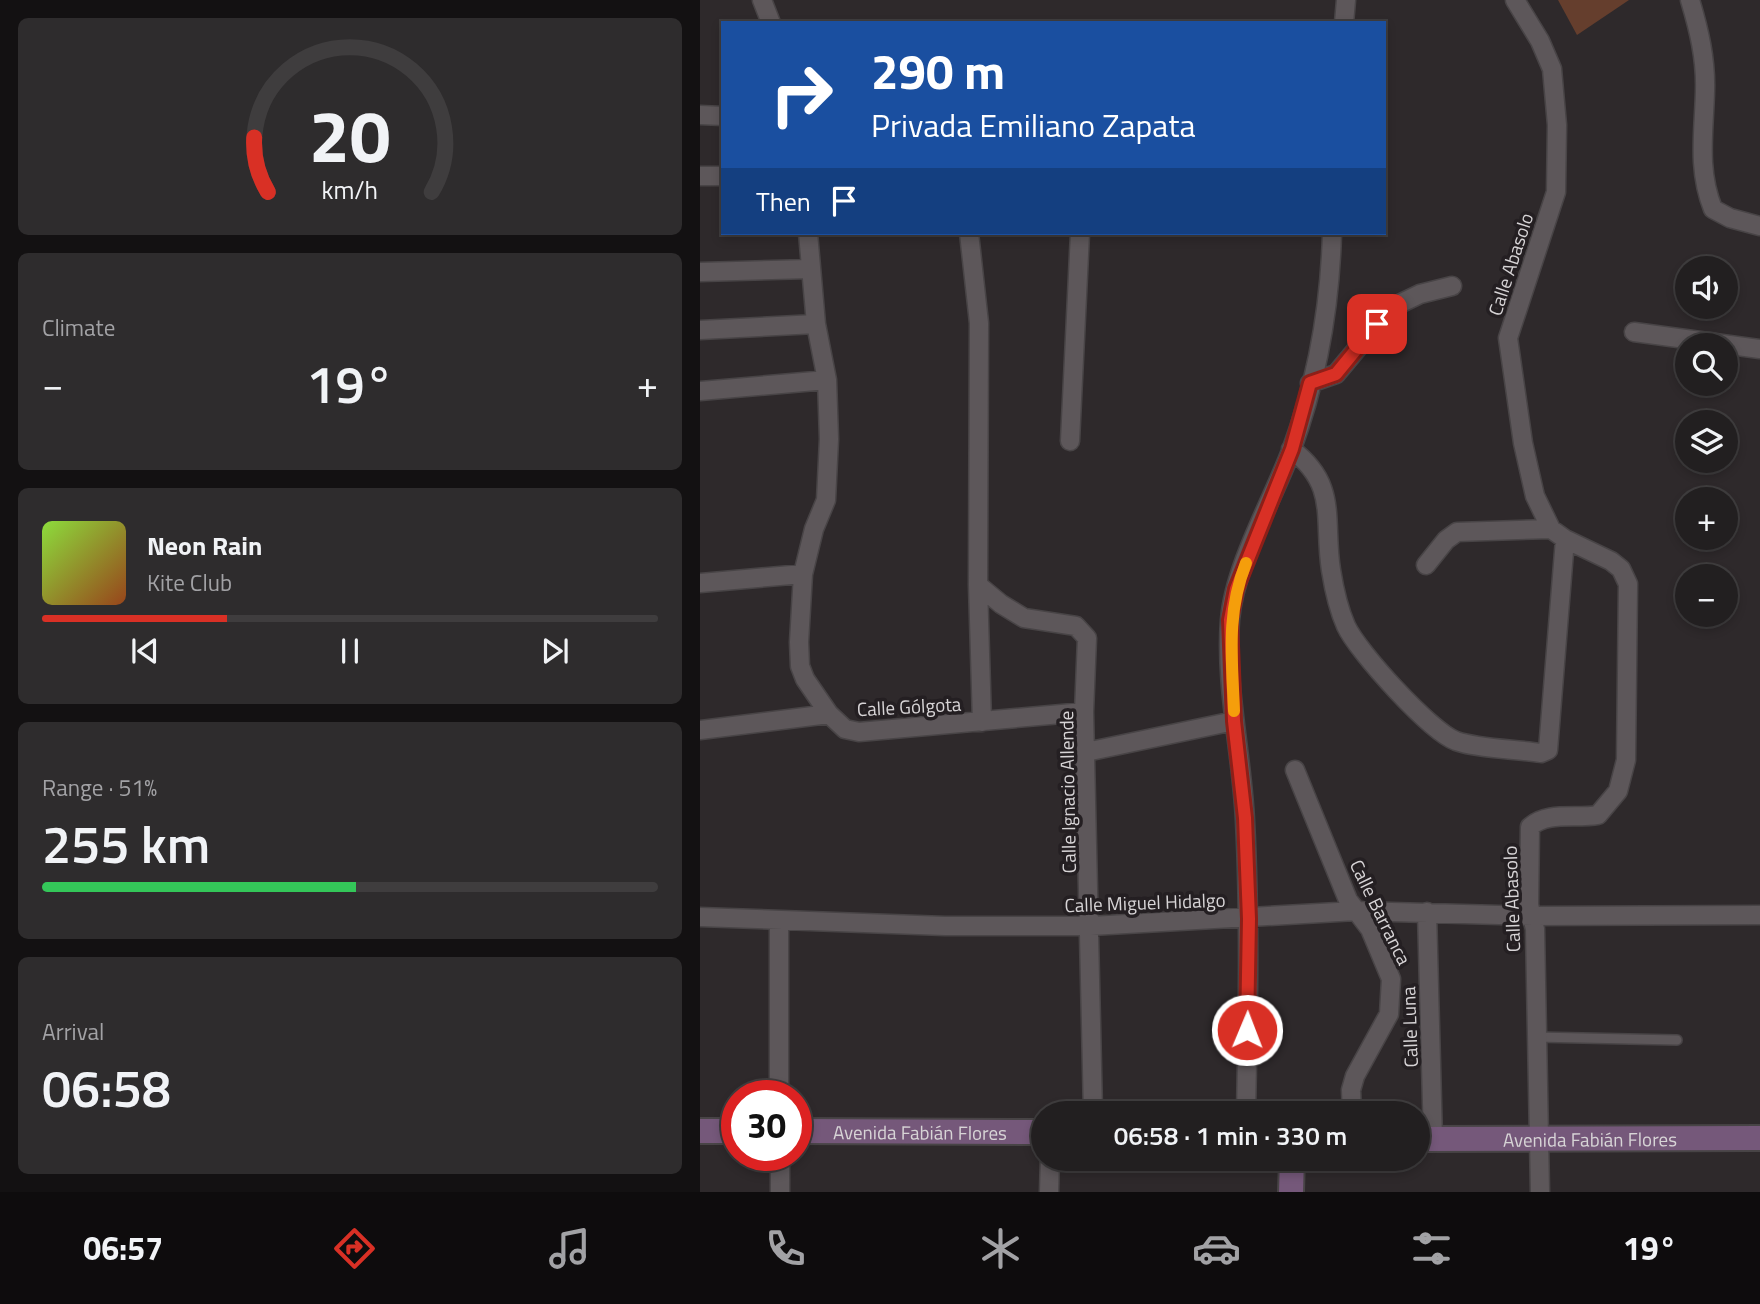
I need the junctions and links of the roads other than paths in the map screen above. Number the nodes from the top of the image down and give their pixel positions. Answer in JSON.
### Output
{"nodes":[{"id":1,"x":762,"y":0,"type":"edge"},
{"id":2,"x":1346,"y":0,"type":"edge"},
{"id":3,"x":1515,"y":0,"type":"edge"},
{"id":4,"x":1690,"y":0,"type":"edge"},
{"id":5,"x":770,"y":21,"type":"edge"},
{"id":6,"x":1344,"y":21,"type":"edge"},
{"id":7,"x":700,"y":115,"type":"edge"},
{"id":8,"x":721,"y":116,"type":"edge"},
{"id":9,"x":700,"y":176,"type":"edge"},
{"id":10,"x":721,"y":176,"type":"edge"},
{"id":11,"x":1760,"y":226,"type":"edge"},
{"id":12,"x":808,"y":235,"type":"edge"},
{"id":13,"x":969,"y":235,"type":"edge"},
{"id":14,"x":1080,"y":235,"type":"edge"},
{"id":15,"x":1332,"y":235,"type":"edge"},
{"id":16,"x":810,"y":269,"type":"junction"},
{"id":17,"x":700,"y":272,"type":"edge"},
{"id":18,"x":1452,"y":286,"type":"dead end"},
{"id":19,"x":816,"y":324,"type":"junction"},
{"id":20,"x":700,"y":330,"type":"edge"},
{"id":21,"x":1634,"y":332,"type":"dead end"},
{"id":22,"x":1760,"y":349,"type":"edge"},
{"id":23,"x":827,"y":380,"type":"junction"},
{"id":24,"x":1310,"y":383,"type":"junction"},
{"id":25,"x":700,"y":391,"type":"edge"},
{"id":26,"x":1070,"y":441,"type":"dead end"},
{"id":27,"x":1292,"y":449,"type":"junction"},
{"id":28,"x":1558,"y":534,"type":"junction"},
{"id":29,"x":1426,"y":565,"type":"dead end"},
{"id":30,"x":803,"y":574,"type":"junction"},
{"id":31,"x":700,"y":583,"type":"edge"},
{"id":32,"x":978,"y":584,"type":"junction"},
{"id":33,"x":1084,"y":712,"type":"junction"},
{"id":34,"x":829,"y":714,"type":"junction"},
{"id":35,"x":1234,"y":721,"type":"junction"},
{"id":36,"x":982,"y":722,"type":"junction"},
{"id":37,"x":700,"y":730,"type":"edge"},
{"id":38,"x":1086,"y":752,"type":"junction"},
{"id":39,"x":1295,"y":770,"type":"dead end"},
{"id":40,"x":1356,"y":911,"type":"junction"},
{"id":41,"x":1427,"y":912,"type":"junction"},
{"id":42,"x":1760,"y":915,"type":"edge"},
{"id":43,"x":1532,"y":916,"type":"junction"},
{"id":44,"x":700,"y":918,"type":"edge"},
{"id":45,"x":1249,"y":919,"type":"junction"},
{"id":46,"x":779,"y":921,"type":"junction"},
{"id":47,"x":1091,"y":926,"type":"junction"},
{"id":48,"x":1535,"y":1037,"type":"junction"},
{"id":49,"x":1677,"y":1041,"type":"dead end"},
{"id":50,"x":779,"y":1080,"type":"edge"},
{"id":51,"x":1093,"y":1101,"type":"edge"},
{"id":52,"x":1246,"y":1101,"type":"edge"},
{"id":53,"x":1351,"y":1101,"type":"edge"},
{"id":54,"x":1425,"y":1101,"type":"edge"},
{"id":55,"x":700,"y":1131,"type":"edge"},
{"id":56,"x":721,"y":1131,"type":"edge"},
{"id":57,"x":812,"y":1131,"type":"edge"},
{"id":58,"x":1031,"y":1132,"type":"edge"},
{"id":59,"x":1760,"y":1138,"type":"edge"},
{"id":60,"x":1430,"y":1140,"type":"edge"},
{"id":61,"x":1539,"y":1140,"type":"junction"},
{"id":62,"x":780,"y":1171,"type":"edge"},
{"id":63,"x":1050,"y":1171,"type":"edge"},
{"id":64,"x":1292,"y":1171,"type":"edge"},
{"id":65,"x":780,"y":1192,"type":"edge"},
{"id":66,"x":1049,"y":1192,"type":"edge"},
{"id":67,"x":1291,"y":1192,"type":"edge"},
{"id":68,"x":1540,"y":1192,"type":"edge"}],
"edges":[{"from":1,"to":5,"type":"street"},
{"from":2,"to":6,"type":"street"},
{"from":3,"to":28,"type":"street","name":"Calle Abasolo"},
{"from":4,"to":11,"type":"street"},
{"from":7,"to":8,"type":"street"},
{"from":9,"to":10,"type":"street"},
{"from":12,"to":16,"type":"street"},
{"from":13,"to":32,"type":"street"},
{"from":14,"to":26,"type":"street"},
{"from":15,"to":24,"type":"street"},
{"from":16,"to":17,"type":"street"},
{"from":16,"to":19,"type":"street"},
{"from":18,"to":24,"type":"street"},
{"from":19,"to":20,"type":"street"},
{"from":19,"to":23,"type":"street"},
{"from":21,"to":22,"type":"street"},
{"from":23,"to":25,"type":"street"},
{"from":23,"to":30,"type":"street"},
{"from":24,"to":27,"type":"street"},
{"from":27,"to":28,"type":"street"},
{"from":27,"to":35,"type":"street"},
{"from":28,"to":29,"type":"street"},
{"from":28,"to":43,"type":"street","name":"Calle Abasolo"},
{"from":30,"to":31,"type":"street"},
{"from":30,"to":34,"type":"street"},
{"from":32,"to":33,"type":"street","name":"Calle Ignacio Allende"},
{"from":32,"to":36,"type":"street"},
{"from":33,"to":36,"type":"street","name":"Calle Gólgota"},
{"from":33,"to":38,"type":"street","name":"Calle Ignacio Allende"},
{"from":34,"to":36,"type":"street","name":"Calle Gólgota"},
{"from":34,"to":37,"type":"street","name":"Calle Gólgota"},
{"from":35,"to":38,"type":"street"},
{"from":35,"to":45,"type":"street"},
{"from":38,"to":47,"type":"street","name":"Calle Ignacio Allende"},
{"from":39,"to":40,"type":"street","name":"Calle Barranca"},
{"from":40,"to":41,"type":"street","name":"Calle Miguel Hidalgo"},
{"from":40,"to":45,"type":"street","name":"Calle Miguel Hidalgo"},
{"from":40,"to":53,"type":"street","name":"Calle Barranca"},
{"from":41,"to":43,"type":"street","name":"Calle Miguel Hidalgo"},
{"from":41,"to":54,"type":"street","name":"Calle Luna"},
{"from":42,"to":43,"type":"street","name":"Calle Miguel Hidalgo"},
{"from":43,"to":48,"type":"street","name":"Calle Abasolo"},
{"from":44,"to":46,"type":"street","name":"Calle Miguel Hidalgo"},
{"from":45,"to":47,"type":"street","name":"Calle Miguel Hidalgo"},
{"from":45,"to":52,"type":"street"},
{"from":46,"to":47,"type":"street","name":"Calle Miguel Hidalgo"},
{"from":46,"to":50,"type":"street"},
{"from":47,"to":51,"type":"street","name":"Calle Ignacio Allende"},
{"from":48,"to":49,"type":"lane"},
{"from":48,"to":61,"type":"street","name":"Calle Abasolo"},
{"from":55,"to":56,"type":"main road"},
{"from":57,"to":58,"type":"main road","name":"Avenida Fabián Flores"},
{"from":59,"to":61,"type":"main road","name":"Avenida Fabián Flores"},
{"from":60,"to":61,"type":"main road","name":"Avenida Fabián Flores"},
{"from":61,"to":68,"type":"street","name":"Calle Abasolo"},
{"from":62,"to":65,"type":"street"},
{"from":63,"to":66,"type":"street"},
{"from":64,"to":67,"type":"main road"}]}
